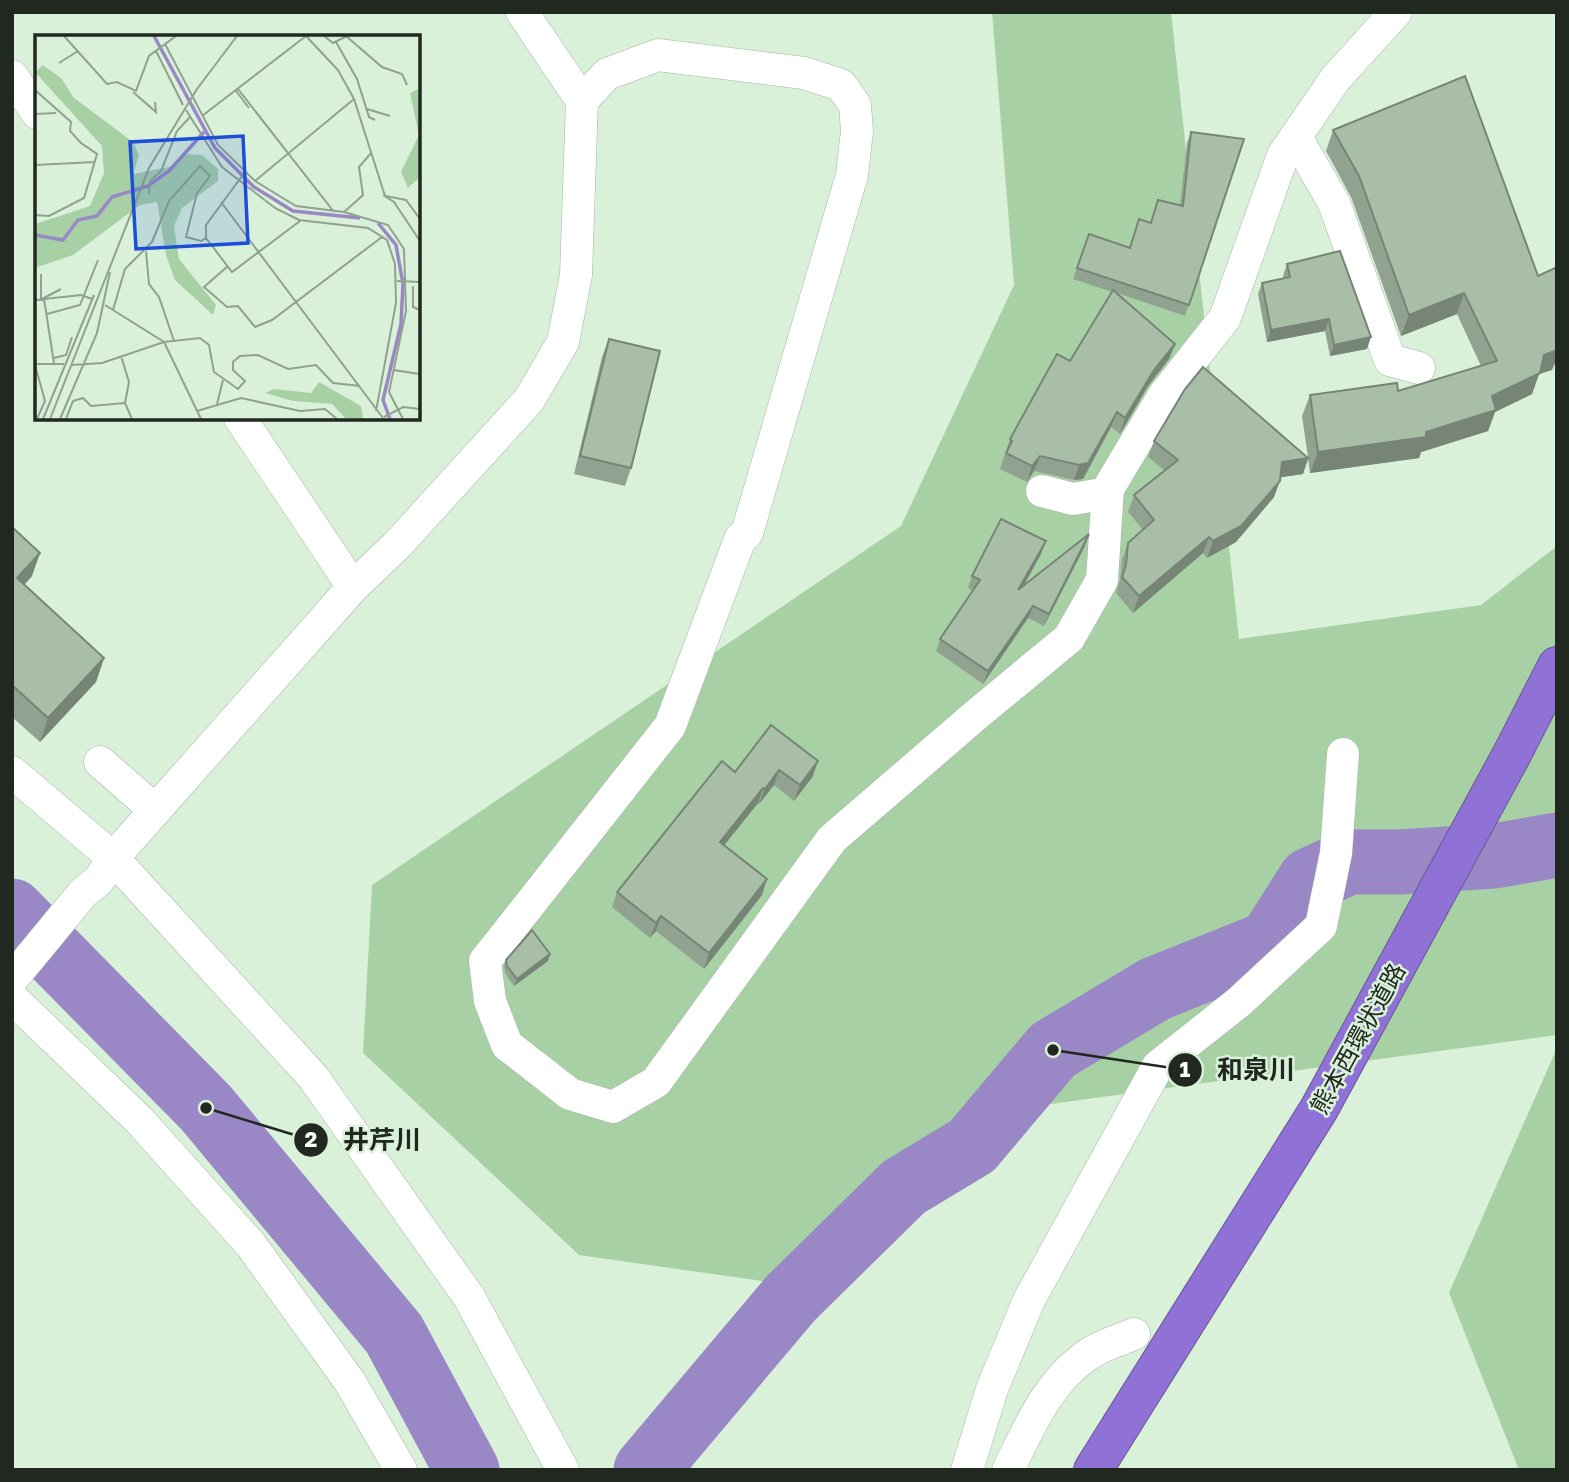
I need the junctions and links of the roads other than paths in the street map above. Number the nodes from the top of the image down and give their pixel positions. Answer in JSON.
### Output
{"nodes":[{"id":1,"x":522,"y":12,"type":"edge"},
{"id":2,"x":1396,"y":12,"type":"edge"},
{"id":3,"x":12,"y":76,"type":"edge"},
{"id":4,"x":582,"y":101,"type":"junction"},
{"id":5,"x":35,"y":110,"type":"edge"},
{"id":6,"x":1296,"y":136,"type":"junction"},
{"id":7,"x":1419,"y":368,"type":"dead end"},
{"id":8,"x":241,"y":420,"type":"edge"},
{"id":9,"x":1042,"y":491,"type":"dead end"},
{"id":10,"x":1108,"y":494,"type":"junction"},
{"id":11,"x":353,"y":586,"type":"junction"},
{"id":12,"x":1557,"y":666,"type":"edge"},
{"id":13,"x":1343,"y":754,"type":"dead end"},
{"id":14,"x":100,"y":762,"type":"dead end"},
{"id":15,"x":12,"y":772,"type":"edge"},
{"id":16,"x":155,"y":810,"type":"junction"},
{"id":17,"x":113,"y":858,"type":"junction"},
{"id":18,"x":13,"y":979,"type":"edge"},
{"id":19,"x":12,"y":998,"type":"edge"},
{"id":20,"x":1134,"y":1334,"type":"dead end"},
{"id":21,"x":401,"y":1470,"type":"edge"},
{"id":22,"x":563,"y":1470,"type":"edge"},
{"id":23,"x":967,"y":1470,"type":"edge"},
{"id":24,"x":1007,"y":1470,"type":"edge"},
{"id":25,"x":1093,"y":1470,"type":"edge"}],
"edges":[{"from":1,"to":4,"type":"street"},
{"from":2,"to":6,"type":"street"},
{"from":3,"to":5,"type":"street"},
{"from":4,"to":10,"type":"street"},
{"from":4,"to":11,"type":"street"},
{"from":6,"to":7,"type":"street"},
{"from":6,"to":10,"type":"street"},
{"from":8,"to":11,"type":"street"},
{"from":9,"to":10,"type":"street"},
{"from":11,"to":16,"type":"street"},
{"from":12,"to":25,"type":"highway","name":"熊本西環状道路"},
{"from":13,"to":23,"type":"street"},
{"from":14,"to":16,"type":"street"},
{"from":15,"to":17,"type":"street"},
{"from":16,"to":17,"type":"street"},
{"from":17,"to":18,"type":"street"},
{"from":17,"to":22,"type":"street"},
{"from":19,"to":21,"type":"street"},
{"from":20,"to":24,"type":"street"}]}
